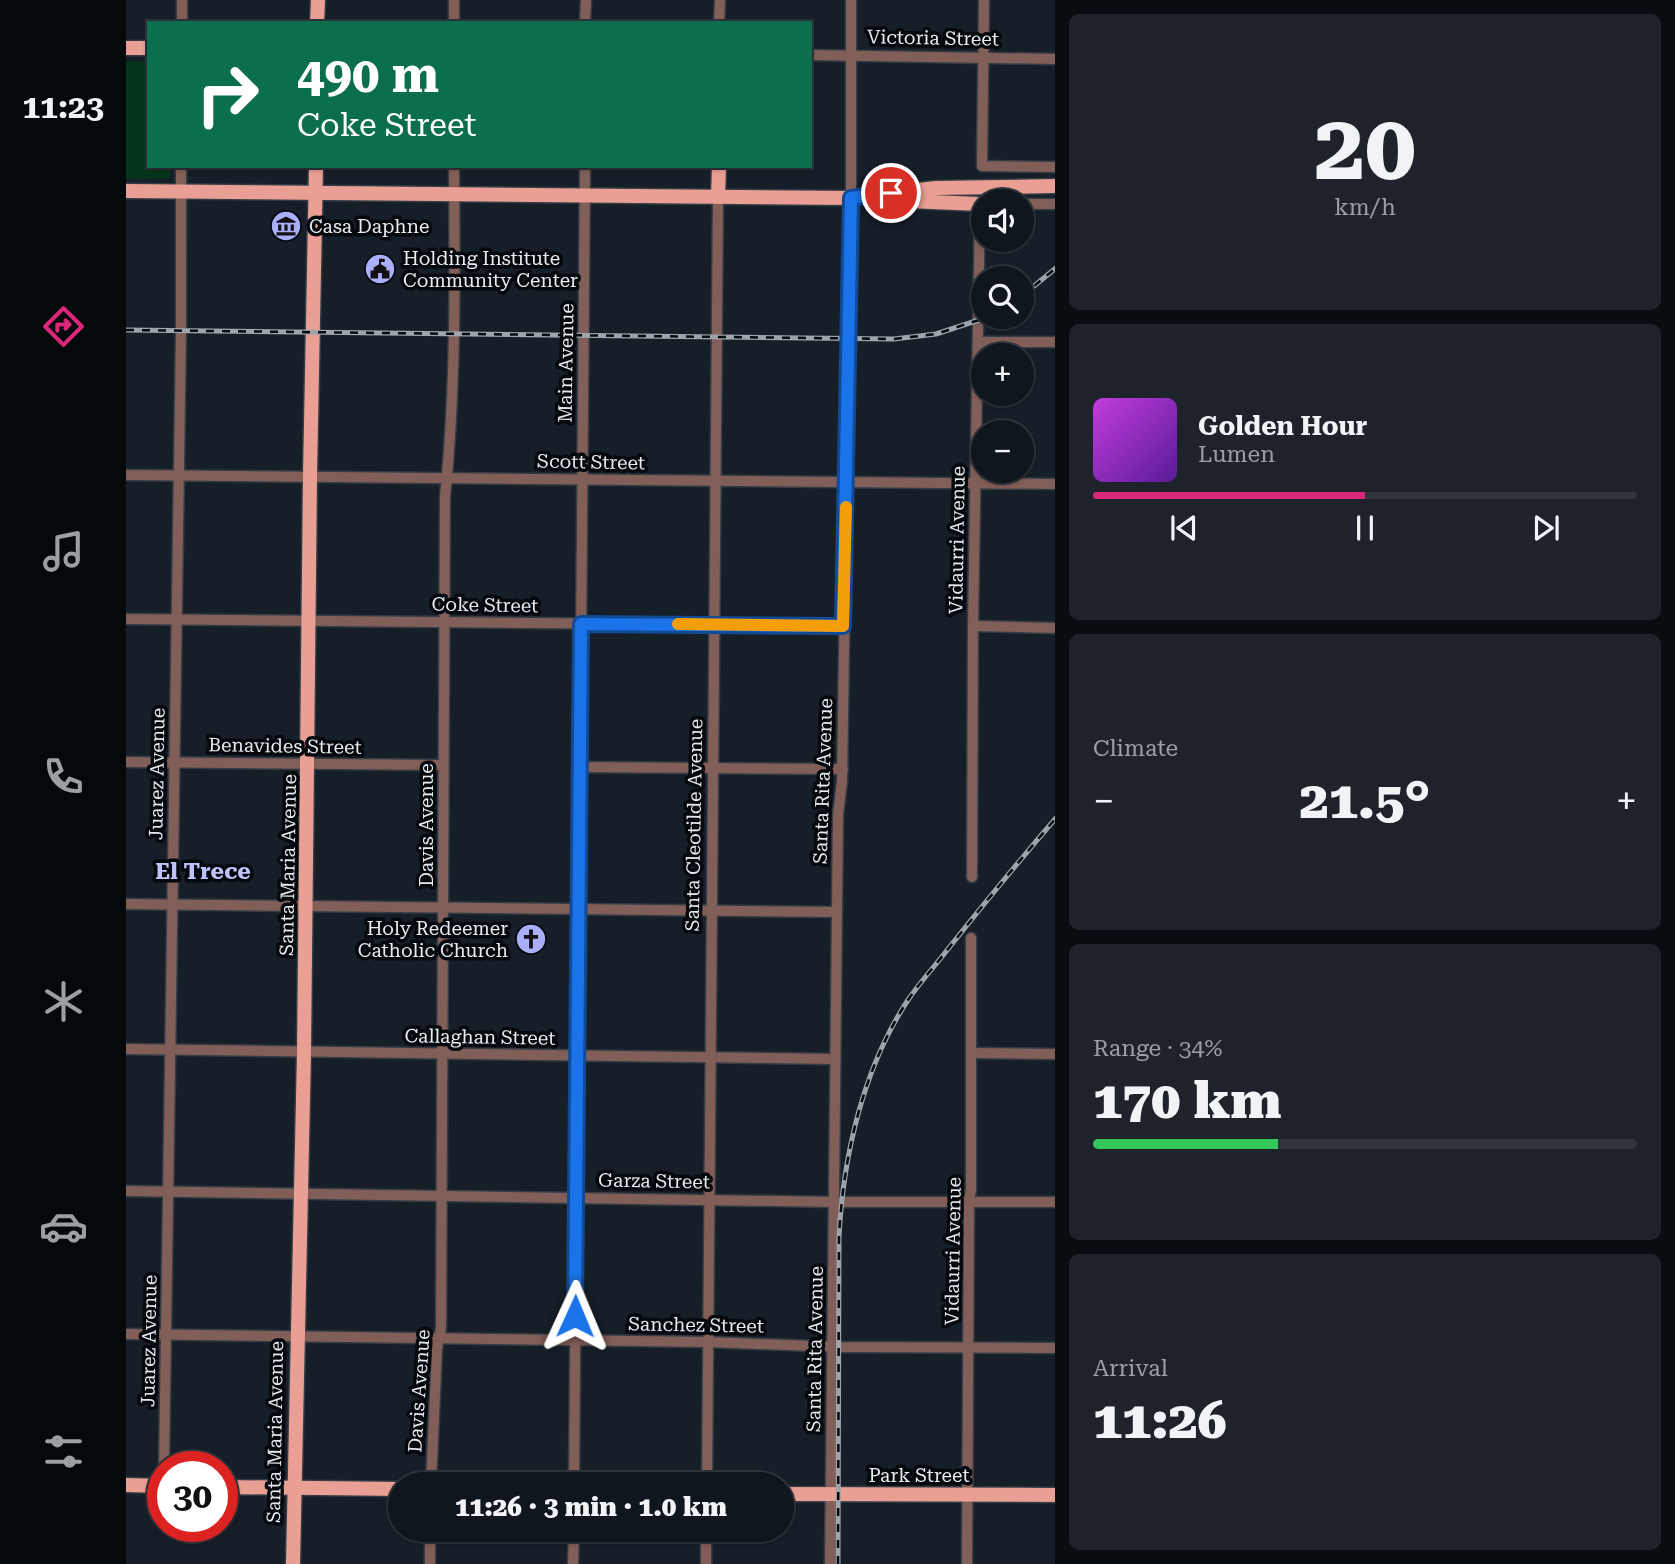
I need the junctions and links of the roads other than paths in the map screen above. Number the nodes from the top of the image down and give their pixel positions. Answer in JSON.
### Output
{"nodes":[{"id":1,"x":182,"y":0,"type":"edge"},
{"id":2,"x":317,"y":0,"type":"edge"},
{"id":3,"x":454,"y":0,"type":"edge"},
{"id":4,"x":586,"y":0,"type":"edge"},
{"id":5,"x":720,"y":0,"type":"edge"},
{"id":6,"x":851,"y":0,"type":"edge"},
{"id":7,"x":984,"y":0,"type":"edge"},
{"id":8,"x":182,"y":21,"type":"edge"},
{"id":9,"x":317,"y":21,"type":"edge"},
{"id":10,"x":454,"y":21,"type":"edge"},
{"id":11,"x":585,"y":21,"type":"edge"},
{"id":12,"x":719,"y":21,"type":"edge"},
{"id":13,"x":126,"y":48,"type":"edge"},
{"id":14,"x":147,"y":48,"type":"edge"},
{"id":15,"x":812,"y":55,"type":"edge"},
{"id":16,"x":852,"y":56,"type":"junction"},
{"id":17,"x":984,"y":58,"type":"junction"},
{"id":18,"x":1055,"y":59,"type":"edge"},
{"id":19,"x":1055,"y":167,"type":"edge"},
{"id":20,"x":181,"y":168,"type":"edge"},
{"id":21,"x":316,"y":168,"type":"edge"},
{"id":22,"x":454,"y":168,"type":"edge"},
{"id":23,"x":584,"y":168,"type":"edge"},
{"id":24,"x":719,"y":168,"type":"edge"},
{"id":25,"x":1055,"y":186,"type":"edge"},
{"id":26,"x":126,"y":191,"type":"edge"},
{"id":27,"x":181,"y":191,"type":"junction"},
{"id":28,"x":316,"y":192,"type":"junction"},
{"id":29,"x":454,"y":193,"type":"junction"},
{"id":30,"x":584,"y":195,"type":"junction"},
{"id":31,"x":718,"y":197,"type":"junction"},
{"id":32,"x":851,"y":198,"type":"junction"},
{"id":33,"x":971,"y":204,"type":"edge"},
{"id":34,"x":1034,"y":204,"type":"edge"},
{"id":35,"x":1055,"y":204,"type":"edge"},
{"id":36,"x":981,"y":252,"type":"edge"},
{"id":37,"x":979,"y":342,"type":"junction"},
{"id":38,"x":1055,"y":342,"type":"edge"},
{"id":39,"x":977,"y":420,"type":"edge"},
{"id":40,"x":126,"y":475,"type":"edge"},
{"id":41,"x":178,"y":475,"type":"junction"},
{"id":42,"x":310,"y":476,"type":"junction"},
{"id":43,"x":446,"y":478,"type":"junction"},
{"id":44,"x":582,"y":480,"type":"junction"},
{"id":45,"x":716,"y":482,"type":"junction"},
{"id":46,"x":846,"y":483,"type":"junction"},
{"id":47,"x":971,"y":483,"type":"edge"},
{"id":48,"x":975,"y":483,"type":"joint"},
{"id":49,"x":1055,"y":484,"type":"edge"},
{"id":50,"x":126,"y":619,"type":"edge"},
{"id":51,"x":176,"y":620,"type":"junction"},
{"id":52,"x":309,"y":621,"type":"junction"},
{"id":53,"x":444,"y":622,"type":"junction"},
{"id":54,"x":581,"y":624,"type":"junction"},
{"id":55,"x":715,"y":625,"type":"junction"},
{"id":56,"x":843,"y":626,"type":"junction"},
{"id":57,"x":973,"y":626,"type":"junction"},
{"id":58,"x":1055,"y":628,"type":"edge"},
{"id":59,"x":126,"y":762,"type":"edge"},
{"id":60,"x":174,"y":762,"type":"junction"},
{"id":61,"x":308,"y":764,"type":"junction"},
{"id":62,"x":443,"y":765,"type":"junction"},
{"id":63,"x":580,"y":767,"type":"junction"},
{"id":64,"x":713,"y":768,"type":"junction"},
{"id":65,"x":843,"y":775,"type":"junction"},
{"id":66,"x":972,"y":877,"type":"dead end"},
{"id":67,"x":126,"y":904,"type":"edge"},
{"id":68,"x":172,"y":905,"type":"junction"},
{"id":69,"x":307,"y":906,"type":"junction"},
{"id":70,"x":443,"y":908,"type":"junction"},
{"id":71,"x":579,"y":909,"type":"junction"},
{"id":72,"x":712,"y":911,"type":"junction"},
{"id":73,"x":837,"y":912,"type":"junction"},
{"id":74,"x":971,"y":938,"type":"dead end"},
{"id":75,"x":126,"y":1049,"type":"edge"},
{"id":76,"x":170,"y":1050,"type":"junction"},
{"id":77,"x":304,"y":1052,"type":"junction"},
{"id":78,"x":972,"y":1053,"type":"junction"},
{"id":79,"x":442,"y":1054,"type":"junction"},
{"id":80,"x":1055,"y":1054,"type":"edge"},
{"id":81,"x":578,"y":1056,"type":"junction"},
{"id":82,"x":711,"y":1057,"type":"junction"},
{"id":83,"x":835,"y":1059,"type":"junction"},
{"id":84,"x":126,"y":1191,"type":"edge"},
{"id":85,"x":168,"y":1192,"type":"junction"},
{"id":86,"x":300,"y":1193,"type":"junction"},
{"id":87,"x":442,"y":1196,"type":"junction"},
{"id":88,"x":576,"y":1198,"type":"junction"},
{"id":89,"x":709,"y":1200,"type":"junction"},
{"id":90,"x":835,"y":1202,"type":"junction"},
{"id":91,"x":969,"y":1202,"type":"junction"},
{"id":92,"x":1055,"y":1202,"type":"edge"},
{"id":93,"x":126,"y":1334,"type":"edge"},
{"id":94,"x":166,"y":1334,"type":"junction"},
{"id":95,"x":297,"y":1336,"type":"junction"},
{"id":96,"x":439,"y":1338,"type":"junction"},
{"id":97,"x":575,"y":1340,"type":"junction"},
{"id":98,"x":708,"y":1342,"type":"junction"},
{"id":99,"x":833,"y":1347,"type":"junction"},
{"id":100,"x":969,"y":1348,"type":"junction"},
{"id":101,"x":1055,"y":1348,"type":"edge"},
{"id":102,"x":164,"y":1451,"type":"edge"},
{"id":103,"x":432,"y":1472,"type":"edge"},
{"id":104,"x":574,"y":1472,"type":"edge"},
{"id":105,"x":706,"y":1472,"type":"edge"},
{"id":106,"x":126,"y":1485,"type":"edge"},
{"id":107,"x":147,"y":1486,"type":"edge"},
{"id":108,"x":238,"y":1487,"type":"edge"},
{"id":109,"x":293,"y":1488,"type":"junction"},
{"id":110,"x":388,"y":1489,"type":"edge"},
{"id":111,"x":794,"y":1494,"type":"edge"},
{"id":112,"x":831,"y":1494,"type":"junction"},
{"id":113,"x":967,"y":1494,"type":"junction"},
{"id":114,"x":1055,"y":1495,"type":"edge"},
{"id":115,"x":430,"y":1542,"type":"edge"},
{"id":116,"x":574,"y":1542,"type":"edge"},
{"id":117,"x":706,"y":1542,"type":"edge"},
{"id":118,"x":293,"y":1564,"type":"edge"},
{"id":119,"x":429,"y":1564,"type":"edge"},
{"id":120,"x":573,"y":1564,"type":"edge"},
{"id":121,"x":706,"y":1564,"type":"edge"},
{"id":122,"x":830,"y":1564,"type":"edge"},
{"id":123,"x":967,"y":1564,"type":"edge"}],
"edges":[{"from":1,"to":8,"type":"street"},
{"from":2,"to":9,"type":"main road"},
{"from":3,"to":10,"type":"street"},
{"from":4,"to":11,"type":"street"},
{"from":5,"to":12,"type":"street"},
{"from":6,"to":16,"type":"street","name":"Santa Rita Avenue"},
{"from":7,"to":17,"type":"street"},
{"from":13,"to":14,"type":"main road"},
{"from":15,"to":16,"type":"street","name":"Victoria Street"},
{"from":16,"to":17,"type":"street","name":"Victoria Street"},
{"from":16,"to":32,"type":"street","name":"Santa Rita Avenue"},
{"from":17,"to":18,"type":"street","name":"Victoria Street"},
{"from":17,"to":19,"type":"street"},
{"from":20,"to":27,"type":"street","name":"Juarez Avenue"},
{"from":21,"to":28,"type":"main road","name":"Santa Maria Avenue"},
{"from":22,"to":29,"type":"street","name":"Davis Avenue"},
{"from":23,"to":30,"type":"street","name":"Main Avenue"},
{"from":24,"to":31,"type":"main road","name":"Santa Cleotilde Avenue"},
{"from":25,"to":32,"type":"main road"},
{"from":26,"to":27,"type":"main road"},
{"from":27,"to":28,"type":"main road"},
{"from":27,"to":41,"type":"street","name":"Juarez Avenue"},
{"from":28,"to":29,"type":"main road"},
{"from":28,"to":42,"type":"main road","name":"Santa Maria Avenue"},
{"from":29,"to":30,"type":"main road"},
{"from":29,"to":43,"type":"street","name":"Davis Avenue"},
{"from":30,"to":31,"type":"main road"},
{"from":30,"to":44,"type":"street","name":"Main Avenue"},
{"from":31,"to":32,"type":"main road"},
{"from":31,"to":45,"type":"street","name":"Santa Cleotilde Avenue"},
{"from":32,"to":33,"type":"main road"},
{"from":32,"to":46,"type":"street","name":"Santa Rita Avenue"},
{"from":34,"to":35,"type":"street"},
{"from":36,"to":37,"type":"street","name":"Vidaurri Avenue"},
{"from":37,"to":38,"type":"street"},
{"from":37,"to":39,"type":"street","name":"Vidaurri Avenue"},
{"from":40,"to":41,"type":"street","name":"Scott Street"},
{"from":41,"to":42,"type":"street","name":"Scott Street"},
{"from":41,"to":51,"type":"street","name":"Juarez Avenue"},
{"from":42,"to":43,"type":"street","name":"Scott Street"},
{"from":42,"to":52,"type":"main road","name":"Santa Maria Avenue"},
{"from":43,"to":44,"type":"street","name":"Scott Street"},
{"from":43,"to":53,"type":"street","name":"Davis Avenue"},
{"from":44,"to":45,"type":"street","name":"Scott Street"},
{"from":44,"to":54,"type":"street","name":"Main Avenue"},
{"from":45,"to":46,"type":"street","name":"Scott Street"},
{"from":45,"to":55,"type":"street","name":"Santa Cleotilde Avenue"},
{"from":46,"to":47,"type":"street","name":"Scott Street"},
{"from":46,"to":56,"type":"street","name":"Santa Rita Avenue"},
{"from":48,"to":49,"type":"street","name":"Scott Street"},
{"from":48,"to":57,"type":"street","name":"Vidaurri Avenue"},
{"from":50,"to":51,"type":"street","name":"Coke Street"},
{"from":51,"to":52,"type":"street","name":"Coke Street"},
{"from":51,"to":60,"type":"street","name":"Juarez Avenue"},
{"from":52,"to":53,"type":"street","name":"Coke Street"},
{"from":52,"to":61,"type":"main road","name":"Santa Maria Avenue"},
{"from":53,"to":54,"type":"street","name":"Coke Street"},
{"from":53,"to":62,"type":"street","name":"Davis Avenue"},
{"from":54,"to":55,"type":"street","name":"Coke Street"},
{"from":54,"to":63,"type":"street","name":"Main Avenue"},
{"from":55,"to":56,"type":"street","name":"Coke Street"},
{"from":55,"to":64,"type":"street","name":"Santa Cleotilde Avenue"},
{"from":56,"to":65,"type":"street","name":"Santa Rita Avenue"},
{"from":57,"to":58,"type":"street"},
{"from":57,"to":66,"type":"street","name":"Vidaurri Avenue"},
{"from":59,"to":60,"type":"street","name":"Benavides Street"},
{"from":60,"to":61,"type":"street","name":"Benavides Street"},
{"from":60,"to":68,"type":"street","name":"Juarez Avenue"},
{"from":61,"to":62,"type":"street","name":"Benavides Street"},
{"from":61,"to":69,"type":"main road","name":"Santa Maria Avenue"},
{"from":62,"to":70,"type":"street","name":"Davis Avenue"},
{"from":63,"to":64,"type":"street"},
{"from":63,"to":71,"type":"street","name":"Main Avenue"},
{"from":64,"to":65,"type":"street"},
{"from":64,"to":72,"type":"street","name":"Santa Cleotilde Avenue"},
{"from":65,"to":73,"type":"street","name":"Santa Rita Avenue"},
{"from":67,"to":68,"type":"street"},
{"from":68,"to":69,"type":"street"},
{"from":68,"to":76,"type":"street","name":"Juarez Avenue"},
{"from":69,"to":70,"type":"street"},
{"from":69,"to":77,"type":"main road","name":"Santa Maria Avenue"},
{"from":70,"to":71,"type":"street"},
{"from":70,"to":79,"type":"street","name":"Davis Avenue"},
{"from":71,"to":72,"type":"street"},
{"from":71,"to":81,"type":"street","name":"Main Avenue"},
{"from":72,"to":73,"type":"street"},
{"from":72,"to":82,"type":"street","name":"Santa Cleotilde Avenue"},
{"from":73,"to":83,"type":"street","name":"Santa Rita Avenue"},
{"from":74,"to":78,"type":"street","name":"Vidaurri Avenue"},
{"from":75,"to":76,"type":"street","name":"Callaghan Street"},
{"from":76,"to":77,"type":"street","name":"Callaghan Street"},
{"from":76,"to":85,"type":"street","name":"Juarez Avenue"},
{"from":77,"to":79,"type":"street","name":"Callaghan Street"},
{"from":77,"to":86,"type":"main road","name":"Santa Maria Avenue"},
{"from":78,"to":80,"type":"street"},
{"from":78,"to":91,"type":"street","name":"Vidaurri Avenue"},
{"from":79,"to":81,"type":"street","name":"Callaghan Street"},
{"from":79,"to":87,"type":"street","name":"Davis Avenue"},
{"from":81,"to":82,"type":"street","name":"Callaghan Street"},
{"from":81,"to":88,"type":"street","name":"Main Avenue"},
{"from":82,"to":83,"type":"street","name":"Callaghan Street"},
{"from":82,"to":89,"type":"street","name":"Santa Cleotilde Avenue"},
{"from":83,"to":90,"type":"street","name":"Santa Rita Avenue"},
{"from":84,"to":85,"type":"street","name":"Garza Street"},
{"from":85,"to":86,"type":"street","name":"Garza Street"},
{"from":85,"to":94,"type":"street","name":"Juarez Avenue"},
{"from":86,"to":87,"type":"street","name":"Garza Street"},
{"from":86,"to":95,"type":"main road","name":"Santa Maria Avenue"},
{"from":87,"to":88,"type":"street","name":"Garza Street"},
{"from":87,"to":96,"type":"street","name":"Davis Avenue"},
{"from":88,"to":89,"type":"street","name":"Garza Street"},
{"from":88,"to":97,"type":"street","name":"Main Avenue"},
{"from":89,"to":90,"type":"street","name":"Garza Street"},
{"from":89,"to":98,"type":"street","name":"Santa Cleotilde Avenue"},
{"from":90,"to":91,"type":"street","name":"Garza Street"},
{"from":90,"to":99,"type":"street","name":"Santa Rita Avenue"},
{"from":91,"to":92,"type":"street","name":"Garza Street"},
{"from":91,"to":100,"type":"street","name":"Vidaurri Avenue"},
{"from":93,"to":94,"type":"street","name":"Sanchez Street"},
{"from":94,"to":95,"type":"street","name":"Sanchez Street"},
{"from":94,"to":102,"type":"street","name":"Juarez Avenue"},
{"from":95,"to":96,"type":"street","name":"Sanchez Street"},
{"from":95,"to":109,"type":"main road","name":"Santa Maria Avenue"},
{"from":96,"to":97,"type":"street","name":"Sanchez Street"},
{"from":96,"to":103,"type":"street","name":"Davis Avenue"},
{"from":97,"to":98,"type":"street","name":"Sanchez Street"},
{"from":97,"to":104,"type":"street","name":"Main Avenue"},
{"from":98,"to":99,"type":"street","name":"Sanchez Street"},
{"from":98,"to":105,"type":"street","name":"Santa Cleotilde Avenue"},
{"from":99,"to":100,"type":"street","name":"Sanchez Street"},
{"from":99,"to":112,"type":"street","name":"Santa Rita Avenue"},
{"from":100,"to":101,"type":"street","name":"Sanchez Street"},
{"from":100,"to":113,"type":"street","name":"Vidaurri Avenue"},
{"from":106,"to":107,"type":"main road"},
{"from":108,"to":109,"type":"main road"},
{"from":109,"to":110,"type":"main road"},
{"from":109,"to":118,"type":"main road","name":"Santa Maria Avenue"},
{"from":111,"to":112,"type":"main road","name":"Park Street"},
{"from":112,"to":113,"type":"main road","name":"Park Street"},
{"from":112,"to":122,"type":"street","name":"Santa Rita Avenue"},
{"from":113,"to":114,"type":"main road","name":"Park Street"},
{"from":113,"to":123,"type":"street","name":"Vidaurri Avenue"},
{"from":115,"to":119,"type":"street"},
{"from":116,"to":120,"type":"street"},
{"from":117,"to":121,"type":"street"}]}
